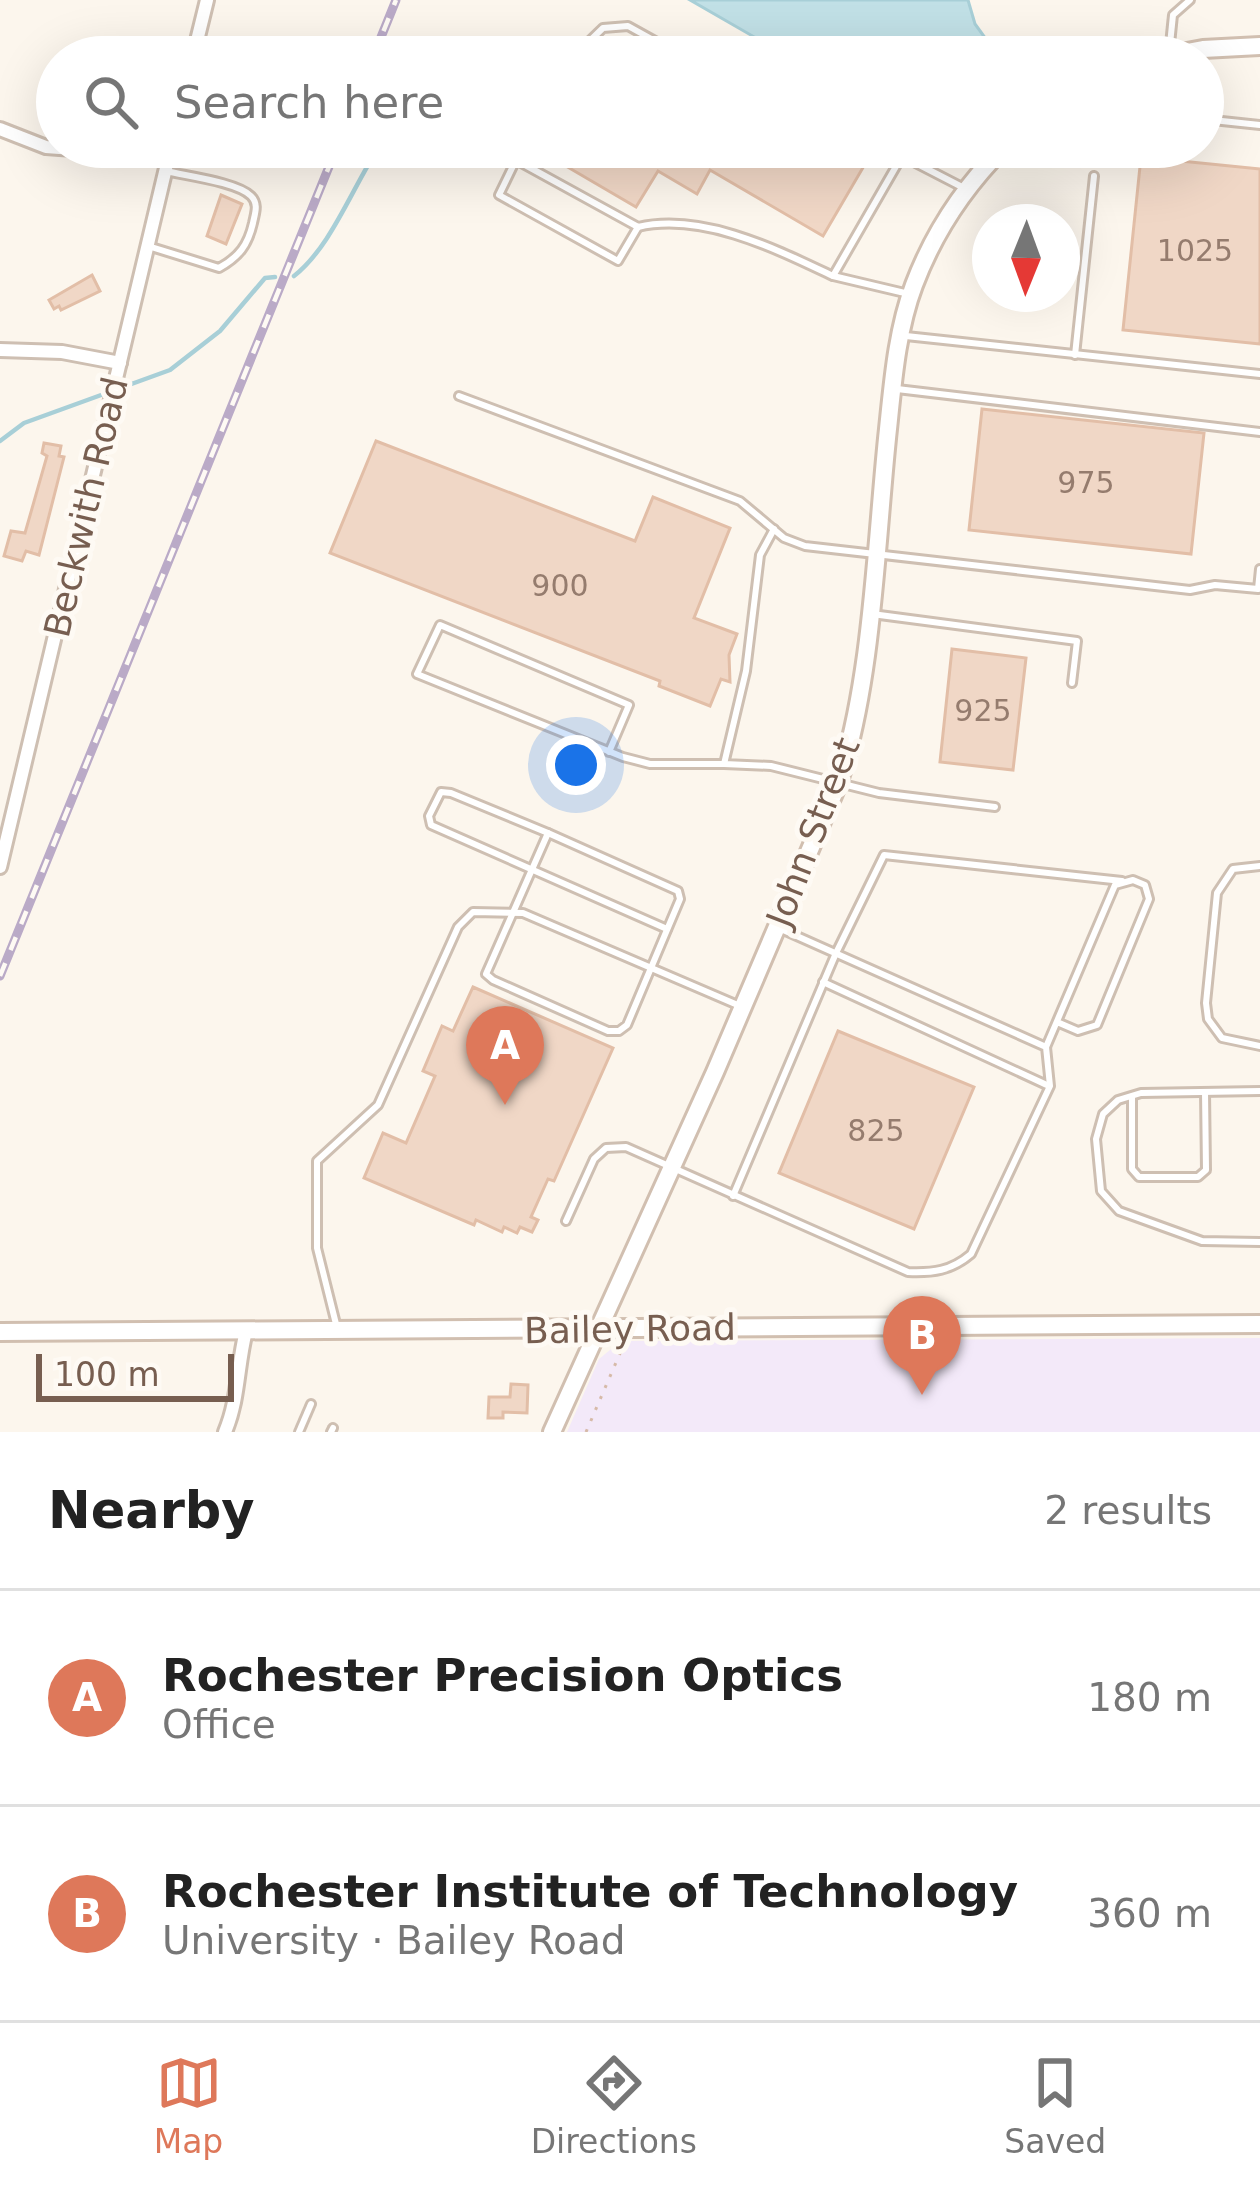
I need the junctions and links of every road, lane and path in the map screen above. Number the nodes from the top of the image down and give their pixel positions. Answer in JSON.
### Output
{"nodes":[{"id":1,"x":207,"y":0,"type":"edge"},
{"id":2,"x":1190,"y":0,"type":"edge"},
{"id":3,"x":198,"y":36,"type":"edge"},
{"id":4,"x":595,"y":36,"type":"edge"},
{"id":5,"x":646,"y":36,"type":"edge"},
{"id":6,"x":1169,"y":36,"type":"edge"},
{"id":7,"x":1260,"y":46,"type":"edge"},
{"id":8,"x":1224,"y":50,"type":"edge"},
{"id":9,"x":1224,"y":121,"type":"edge"},
{"id":10,"x":1260,"y":125,"type":"edge"},
{"id":11,"x":0,"y":129,"type":"edge"},
{"id":12,"x":36,"y":143,"type":"edge"},
{"id":13,"x":167,"y":168,"type":"edge"},
{"id":14,"x":512,"y":168,"type":"edge"},
{"id":15,"x":531,"y":168,"type":"edge"},
{"id":16,"x":895,"y":168,"type":"edge"},
{"id":17,"x":926,"y":168,"type":"edge"},
{"id":18,"x":986,"y":168,"type":"edge"},
{"id":19,"x":166,"y":171,"type":"junction"},
{"id":20,"x":1094,"y":176,"type":"dead end"},
{"id":21,"x":967,"y":190,"type":"junction"},
{"id":22,"x":638,"y":227,"type":"junction"},
{"id":23,"x":148,"y":246,"type":"junction"},
{"id":24,"x":833,"y":276,"type":"junction"},
{"id":25,"x":911,"y":295,"type":"junction"},
{"id":26,"x":901,"y":335,"type":"junction"},
{"id":27,"x":0,"y":350,"type":"edge"},
{"id":28,"x":1075,"y":355,"type":"junction"},
{"id":29,"x":120,"y":362,"type":"junction"},
{"id":30,"x":1260,"y":374,"type":"edge"},
{"id":31,"x":893,"y":388,"type":"junction"},
{"id":32,"x":459,"y":396,"type":"dead end"},
{"id":33,"x":1260,"y":432,"type":"edge"},
{"id":34,"x":774,"y":529,"type":"junction"},
{"id":35,"x":875,"y":555,"type":"junction"},
{"id":36,"x":1260,"y":569,"type":"edge"},
{"id":37,"x":868,"y":614,"type":"junction"},
{"id":38,"x":1072,"y":683,"type":"dead end"},
{"id":39,"x":609,"y":752,"type":"junction"},
{"id":40,"x":724,"y":764,"type":"junction"},
{"id":41,"x":838,"y":784,"type":"junction"},
{"id":42,"x":995,"y":807,"type":"dead end"},
{"id":43,"x":548,"y":833,"type":"junction"},
{"id":44,"x":1260,"y":866,"type":"edge"},
{"id":45,"x":0,"y":867,"type":"edge"},
{"id":46,"x":532,"y":869,"type":"junction"},
{"id":47,"x":1122,"y":881,"type":"junction"},
{"id":48,"x":512,"y":912,"type":"junction"},
{"id":49,"x":778,"y":927,"type":"junction"},
{"id":50,"x":668,"y":928,"type":"junction"},
{"id":51,"x":836,"y":953,"type":"junction"},
{"id":52,"x":651,"y":968,"type":"junction"},
{"id":53,"x":824,"y":982,"type":"junction"},
{"id":54,"x":743,"y":1008,"type":"junction"},
{"id":55,"x":1057,"y":1022,"type":"junction"},
{"id":56,"x":1260,"y":1046,"type":"edge"},
{"id":57,"x":1046,"y":1047,"type":"junction"},
{"id":58,"x":1050,"y":1086,"type":"junction"},
{"id":59,"x":1260,"y":1091,"type":"edge"},
{"id":60,"x":1205,"y":1092,"type":"junction"},
{"id":61,"x":1132,"y":1096,"type":"junction"},
{"id":62,"x":673,"y":1168,"type":"junction"},
{"id":63,"x":733,"y":1196,"type":"junction"},
{"id":64,"x":566,"y":1221,"type":"dead end"},
{"id":65,"x":1260,"y":1242,"type":"edge"},
{"id":66,"x":1260,"y":1324,"type":"edge"},
{"id":67,"x":597,"y":1330,"type":"junction"},
{"id":68,"x":246,"y":1331,"type":"junction"},
{"id":69,"x":338,"y":1331,"type":"junction"},
{"id":70,"x":0,"y":1332,"type":"edge"},
{"id":71,"x":621,"y":1351,"type":"dead end"},
{"id":72,"x":311,"y":1403,"type":"dead end"},
{"id":73,"x":225,"y":1432,"type":"edge"},
{"id":74,"x":299,"y":1432,"type":"edge"},
{"id":75,"x":552,"y":1432,"type":"edge"},
{"id":76,"x":586,"y":1432,"type":"edge"}],
"edges":[{"from":1,"to":3,"type":"street"},
{"from":2,"to":6,"type":"lane"},
{"from":4,"to":5,"type":"lane"},
{"from":7,"to":8,"type":"street"},
{"from":9,"to":10,"type":"lane"},
{"from":11,"to":12,"type":"street"},
{"from":13,"to":19,"type":"street","name":"Beckwith Road"},
{"from":14,"to":22,"type":"lane"},
{"from":15,"to":22,"type":"lane"},
{"from":16,"to":24,"type":"lane"},
{"from":17,"to":21,"type":"lane"},
{"from":18,"to":21,"type":"street","name":"John Street"},
{"from":19,"to":23,"type":"street","name":"Beckwith Road"},
{"from":19,"to":23,"type":"lane"},
{"from":20,"to":28,"type":"lane"},
{"from":21,"to":25,"type":"street","name":"John Street"},
{"from":22,"to":24,"type":"lane"},
{"from":23,"to":29,"type":"street","name":"Beckwith Road"},
{"from":24,"to":25,"type":"lane"},
{"from":25,"to":26,"type":"street","name":"John Street"},
{"from":26,"to":28,"type":"lane"},
{"from":26,"to":31,"type":"street","name":"John Street"},
{"from":27,"to":29,"type":"street"},
{"from":28,"to":30,"type":"lane"},
{"from":29,"to":45,"type":"street","name":"Beckwith Road"},
{"from":31,"to":33,"type":"lane"},
{"from":31,"to":35,"type":"street","name":"John Street"},
{"from":32,"to":34,"type":"lane"},
{"from":34,"to":35,"type":"lane"},
{"from":34,"to":40,"type":"lane"},
{"from":35,"to":36,"type":"lane"},
{"from":35,"to":37,"type":"street","name":"John Street"},
{"from":37,"to":38,"type":"lane"},
{"from":37,"to":41,"type":"street","name":"John Street"},
{"from":39,"to":39,"type":"lane"},
{"from":39,"to":40,"type":"lane"},
{"from":40,"to":41,"type":"lane"},
{"from":41,"to":42,"type":"lane"},
{"from":41,"to":49,"type":"street","name":"John Street"},
{"from":43,"to":46,"type":"lane"},
{"from":43,"to":46,"type":"lane"},
{"from":43,"to":50,"type":"lane"},
{"from":44,"to":56,"type":"lane"},
{"from":46,"to":48,"type":"lane"},
{"from":46,"to":50,"type":"lane"},
{"from":47,"to":51,"type":"lane"},
{"from":47,"to":55,"type":"lane"},
{"from":47,"to":55,"type":"lane"},
{"from":48,"to":52,"type":"lane"},
{"from":48,"to":52,"type":"lane"},
{"from":48,"to":69,"type":"lane"},
{"from":49,"to":51,"type":"lane"},
{"from":49,"to":54,"type":"street","name":"John Street"},
{"from":50,"to":52,"type":"lane"},
{"from":51,"to":53,"type":"lane"},
{"from":51,"to":57,"type":"lane"},
{"from":52,"to":54,"type":"lane"},
{"from":53,"to":58,"type":"lane"},
{"from":53,"to":63,"type":"lane"},
{"from":54,"to":62,"type":"street","name":"John Street"},
{"from":55,"to":57,"type":"lane"},
{"from":57,"to":58,"type":"lane"},
{"from":58,"to":63,"type":"lane"},
{"from":59,"to":60,"type":"lane"},
{"from":60,"to":61,"type":"lane"},
{"from":60,"to":61,"type":"lane"},
{"from":61,"to":65,"type":"lane"},
{"from":62,"to":63,"type":"lane"},
{"from":62,"to":64,"type":"lane"},
{"from":62,"to":67,"type":"street","name":"John Street"},
{"from":66,"to":67,"type":"street","name":"Bailey Road"},
{"from":67,"to":69,"type":"street","name":"Bailey Road"},
{"from":67,"to":75,"type":"street","name":"John Street"},
{"from":68,"to":69,"type":"street","name":"Bailey Road"},
{"from":68,"to":70,"type":"street","name":"Bailey Road"},
{"from":68,"to":73,"type":"street"},
{"from":71,"to":76,"type":"path"},
{"from":72,"to":74,"type":"lane"}]}
